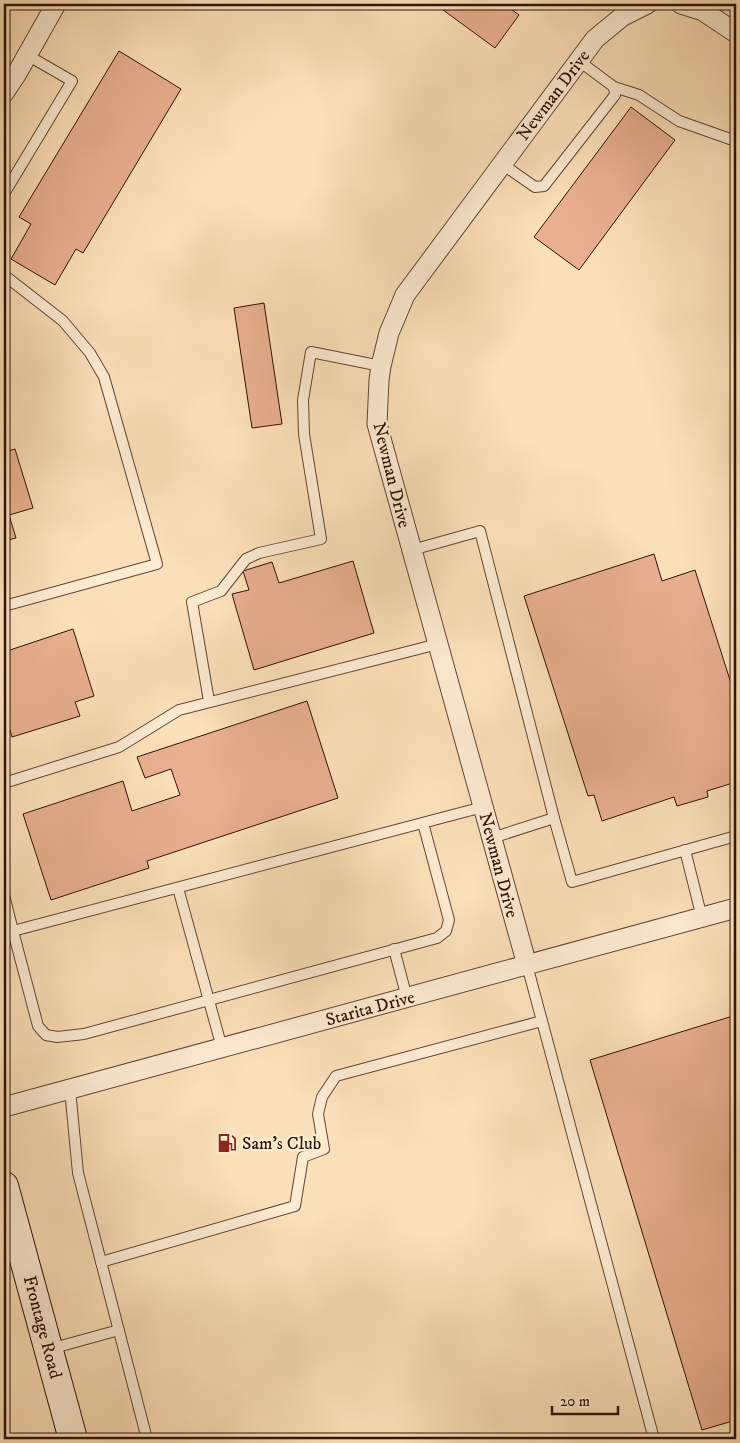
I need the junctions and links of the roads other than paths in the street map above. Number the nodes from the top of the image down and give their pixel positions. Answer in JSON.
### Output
{"nodes":[{"id":1,"x":56,"y":4,"type":"edge"},
{"id":2,"x":647,"y":4,"type":"edge"},
{"id":3,"x":681,"y":4,"type":"edge"},
{"id":4,"x":736,"y":33,"type":"edge"},
{"id":5,"x":27,"y":55,"type":"junction"},
{"id":6,"x":578,"y":60,"type":"junction"},
{"id":7,"x":10,"y":72,"type":"edge"},
{"id":8,"x":614,"y":87,"type":"junction"},
{"id":9,"x":4,"y":93,"type":"edge"},
{"id":10,"x":736,"y":138,"type":"edge"},
{"id":11,"x":502,"y":164,"type":"junction"},
{"id":12,"x":4,"y":194,"type":"edge"},
{"id":13,"x":4,"y":276,"type":"edge"},
{"id":14,"x":382,"y":366,"type":"junction"},
{"id":15,"x":412,"y":550,"type":"junction"},
{"id":16,"x":4,"y":606,"type":"edge"},
{"id":17,"x":438,"y":644,"type":"junction"},
{"id":18,"x":209,"y":701,"type":"junction"},
{"id":19,"x":4,"y":783,"type":"edge"},
{"id":20,"x":484,"y":807,"type":"junction"},
{"id":21,"x":554,"y":818,"type":"junction"},
{"id":22,"x":423,"y":823,"type":"junction"},
{"id":23,"x":736,"y":836,"type":"edge"},
{"id":24,"x":492,"y":838,"type":"junction"},
{"id":25,"x":685,"y":850,"type":"junction"},
{"id":26,"x":178,"y":888,"type":"junction"},
{"id":27,"x":4,"y":895,"type":"edge"},
{"id":28,"x":736,"y":908,"type":"edge"},
{"id":29,"x":702,"y":918,"type":"junction"},
{"id":30,"x":14,"y":931,"type":"junction"},
{"id":31,"x":394,"y":949,"type":"junction"},
{"id":32,"x":527,"y":965,"type":"junction"},
{"id":33,"x":407,"y":998,"type":"junction"},
{"id":34,"x":208,"y":1000,"type":"junction"},
{"id":35,"x":542,"y":1021,"type":"junction"},
{"id":36,"x":222,"y":1048,"type":"junction"},
{"id":37,"x":70,"y":1089,"type":"junction"},
{"id":38,"x":4,"y":1107,"type":"edge"},
{"id":39,"x":4,"y":1186,"type":"edge"},
{"id":40,"x":101,"y":1262,"type":"junction"},
{"id":41,"x":119,"y":1330,"type":"junction"},
{"id":42,"x":49,"y":1349,"type":"junction"},
{"id":43,"x":73,"y":1439,"type":"edge"},
{"id":44,"x":148,"y":1439,"type":"edge"},
{"id":45,"x":654,"y":1439,"type":"edge"}],
"edges":[{"from":1,"to":5,"type":"street"},
{"from":2,"to":6,"type":"street","name":"Newman Drive"},
{"from":3,"to":4,"type":"street"},
{"from":5,"to":7,"type":"street"},
{"from":5,"to":12,"type":"lane"},
{"from":6,"to":8,"type":"lane"},
{"from":6,"to":11,"type":"street","name":"Newman Drive"},
{"from":7,"to":9,"type":"street"},
{"from":8,"to":10,"type":"lane"},
{"from":8,"to":11,"type":"lane"},
{"from":11,"to":14,"type":"street","name":"Newman Drive"},
{"from":13,"to":16,"type":"lane"},
{"from":14,"to":15,"type":"street","name":"Newman Drive"},
{"from":14,"to":18,"type":"lane"},
{"from":15,"to":17,"type":"street","name":"Newman Drive"},
{"from":15,"to":21,"type":"lane"},
{"from":17,"to":18,"type":"lane"},
{"from":17,"to":20,"type":"street","name":"Newman Drive"},
{"from":18,"to":19,"type":"lane"},
{"from":20,"to":22,"type":"lane"},
{"from":20,"to":24,"type":"street","name":"Newman Drive"},
{"from":21,"to":24,"type":"lane"},
{"from":21,"to":25,"type":"lane"},
{"from":22,"to":26,"type":"lane"},
{"from":22,"to":31,"type":"lane"},
{"from":23,"to":25,"type":"lane"},
{"from":24,"to":32,"type":"street","name":"Newman Drive"},
{"from":25,"to":29,"type":"lane"},
{"from":26,"to":30,"type":"lane"},
{"from":26,"to":34,"type":"lane"},
{"from":27,"to":30,"type":"lane"},
{"from":28,"to":29,"type":"street","name":"Starita Drive"},
{"from":29,"to":32,"type":"street","name":"Starita Drive"},
{"from":30,"to":34,"type":"lane"},
{"from":31,"to":33,"type":"lane"},
{"from":31,"to":34,"type":"lane"},
{"from":32,"to":33,"type":"street","name":"Starita Drive"},
{"from":32,"to":35,"type":"lane"},
{"from":33,"to":36,"type":"street","name":"Starita Drive"},
{"from":34,"to":36,"type":"lane"},
{"from":35,"to":40,"type":"lane"},
{"from":35,"to":45,"type":"lane"},
{"from":36,"to":37,"type":"street","name":"Starita Drive"},
{"from":37,"to":38,"type":"street","name":"Starita Drive"},
{"from":37,"to":40,"type":"lane"},
{"from":39,"to":42,"type":"main road","name":"Frontage Road"},
{"from":40,"to":41,"type":"lane"},
{"from":41,"to":42,"type":"lane"},
{"from":41,"to":44,"type":"lane"},
{"from":42,"to":43,"type":"main road","name":"Frontage Road"}]}
